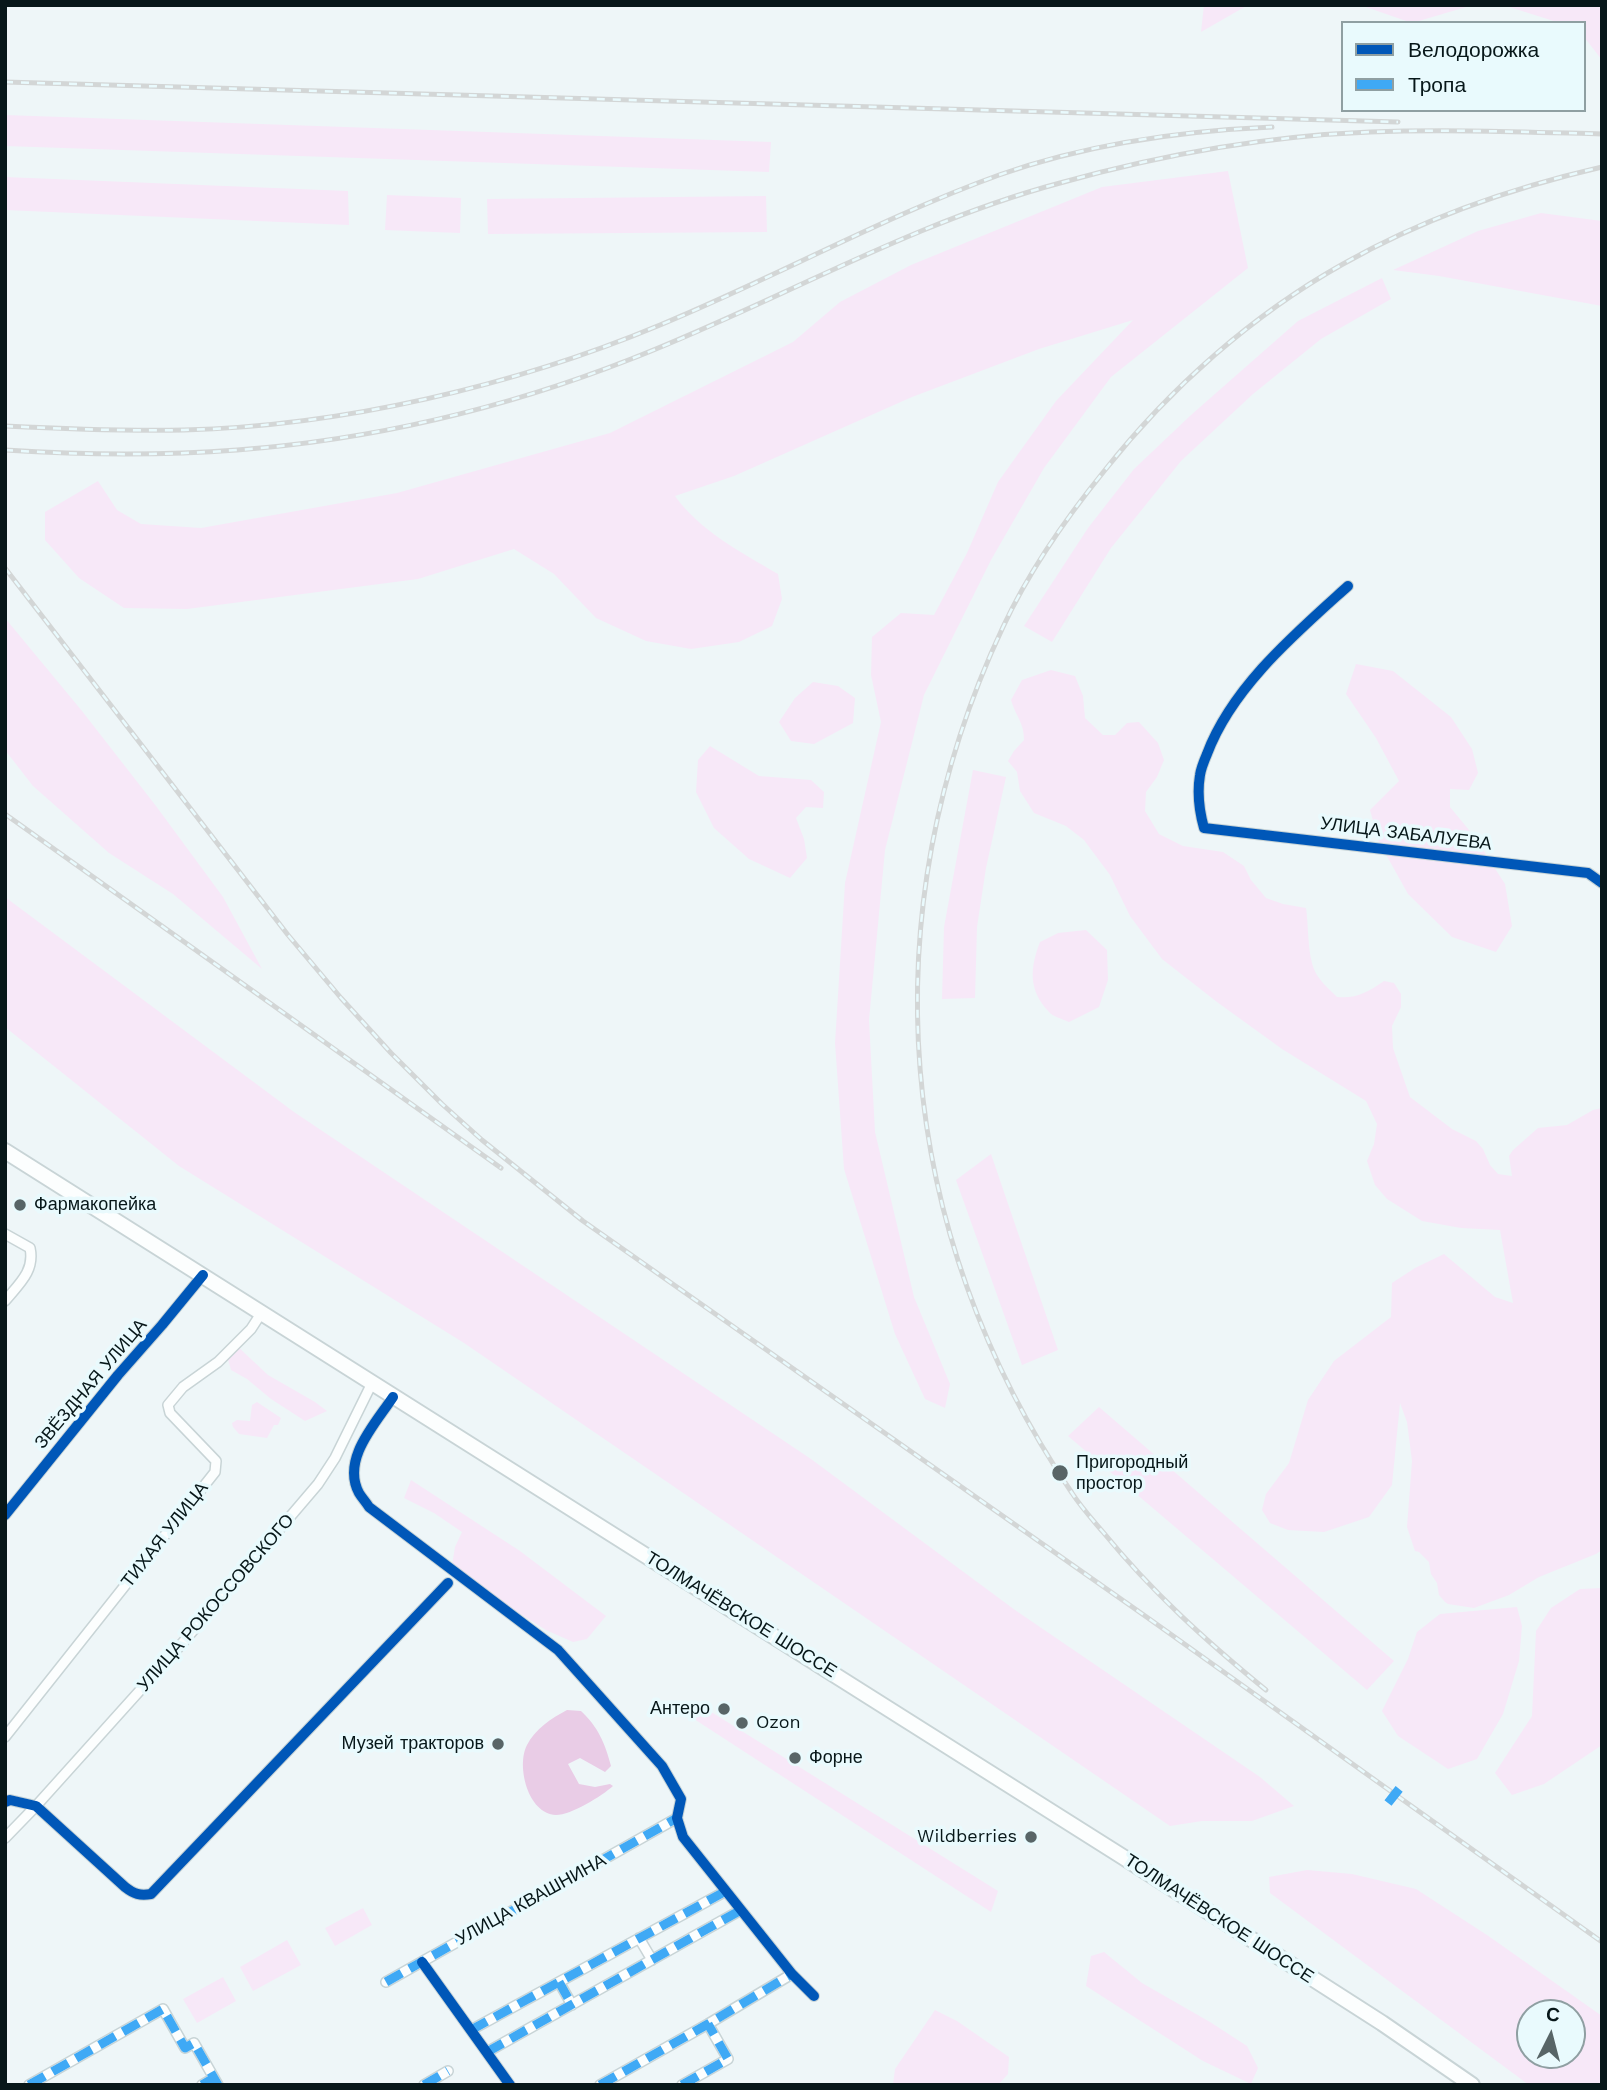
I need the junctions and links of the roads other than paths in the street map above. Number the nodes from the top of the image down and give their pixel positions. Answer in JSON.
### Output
{"nodes":[{"id":1,"x":1349,"y":586,"type":"dead end"},
{"id":2,"x":1602,"y":883,"type":"edge"},
{"id":3,"x":5,"y":1151,"type":"edge"},
{"id":4,"x":5,"y":1234,"type":"edge"},
{"id":5,"x":203,"y":1275,"type":"junction"},
{"id":6,"x":5,"y":1301,"type":"edge"},
{"id":7,"x":262,"y":1312,"type":"junction"},
{"id":8,"x":372,"y":1383,"type":"junction"},
{"id":9,"x":393,"y":1397,"type":"junction"},
{"id":10,"x":5,"y":1515,"type":"edge"},
{"id":11,"x":448,"y":1583,"type":"dead end"},
{"id":12,"x":5,"y":1737,"type":"edge"},
{"id":13,"x":5,"y":1802,"type":"edge"},
{"id":14,"x":36,"y":1806,"type":"junction"},
{"id":15,"x":677,"y":1818,"type":"junction"},
{"id":16,"x":5,"y":1838,"type":"edge"},
{"id":17,"x":726,"y":1891,"type":"junction"},
{"id":18,"x":741,"y":1910,"type":"junction"},
{"id":19,"x":639,"y":1938,"type":"junction"},
{"id":20,"x":652,"y":1960,"type":"junction"},
{"id":21,"x":422,"y":1962,"type":"junction"},
{"id":22,"x":792,"y":1974,"type":"junction"},
{"id":23,"x":386,"y":1982,"type":"dead end"},
{"id":24,"x":559,"y":1982,"type":"junction"},
{"id":25,"x":814,"y":1996,"type":"dead end"},
{"id":26,"x":572,"y":2004,"type":"junction"},
{"id":27,"x":708,"y":2024,"type":"junction"},
{"id":28,"x":471,"y":2030,"type":"junction"},
{"id":29,"x":487,"y":2052,"type":"junction"},
{"id":30,"x":448,"y":2071,"type":"dead end"},
{"id":31,"x":216,"y":2081,"type":"edge"},
{"id":32,"x":29,"y":2085,"type":"edge"},
{"id":33,"x":202,"y":2085,"type":"edge"},
{"id":34,"x":424,"y":2085,"type":"edge"},
{"id":35,"x":510,"y":2085,"type":"edge"},
{"id":36,"x":600,"y":2085,"type":"edge"},
{"id":37,"x":682,"y":2085,"type":"edge"},
{"id":38,"x":1472,"y":2085,"type":"edge"}],
"edges":[{"from":1,"to":2,"type":"street","name":"УЛИЦА ЗАБАЛУЕВА"},
{"from":3,"to":5,"type":"main road","name":"ТОЛМАЧЁВСКОЕ ШОССЕ"},
{"from":4,"to":6,"type":"street"},
{"from":5,"to":7,"type":"main road","name":"ТОЛМАЧЁВСКОЕ ШОССЕ"},
{"from":5,"to":10,"type":"street","name":"ЗВЁЗДНАЯ УЛИЦА"},
{"from":7,"to":8,"type":"main road","name":"ТОЛМАЧЁВСКОЕ ШОССЕ"},
{"from":7,"to":12,"type":"street","name":"ТИХАЯ УЛИЦА"},
{"from":8,"to":9,"type":"main road","name":"ТОЛМАЧЁВСКОЕ ШОССЕ"},
{"from":8,"to":14,"type":"street","name":"УЛИЦА РОКОССОВСКОГО"},
{"from":9,"to":15,"type":"street"},
{"from":9,"to":38,"type":"main road","name":"ТОЛМАЧЁВСКОЕ ШОССЕ"},
{"from":11,"to":14,"type":"street"},
{"from":13,"to":14,"type":"street"},
{"from":14,"to":16,"type":"street","name":"УЛИЦА РОКОССОВСКОГО"},
{"from":15,"to":17,"type":"street"},
{"from":15,"to":21,"type":"street","name":"УЛИЦА КВАШНИНА"},
{"from":17,"to":18,"type":"street"},
{"from":17,"to":19,"type":"street"},
{"from":18,"to":20,"type":"street"},
{"from":18,"to":22,"type":"street"},
{"from":19,"to":20,"type":"street"},
{"from":19,"to":24,"type":"street"},
{"from":20,"to":26,"type":"street"},
{"from":21,"to":23,"type":"street","name":"УЛИЦА КВАШНИНА"},
{"from":21,"to":28,"type":"street"},
{"from":22,"to":25,"type":"street"},
{"from":22,"to":27,"type":"street"},
{"from":24,"to":26,"type":"street"},
{"from":24,"to":28,"type":"street"},
{"from":26,"to":29,"type":"street"},
{"from":27,"to":36,"type":"street"},
{"from":27,"to":37,"type":"street"},
{"from":28,"to":29,"type":"street"},
{"from":29,"to":35,"type":"street"},
{"from":30,"to":34,"type":"street"},
{"from":31,"to":32,"type":"street"},
{"from":31,"to":33,"type":"street"}]}
